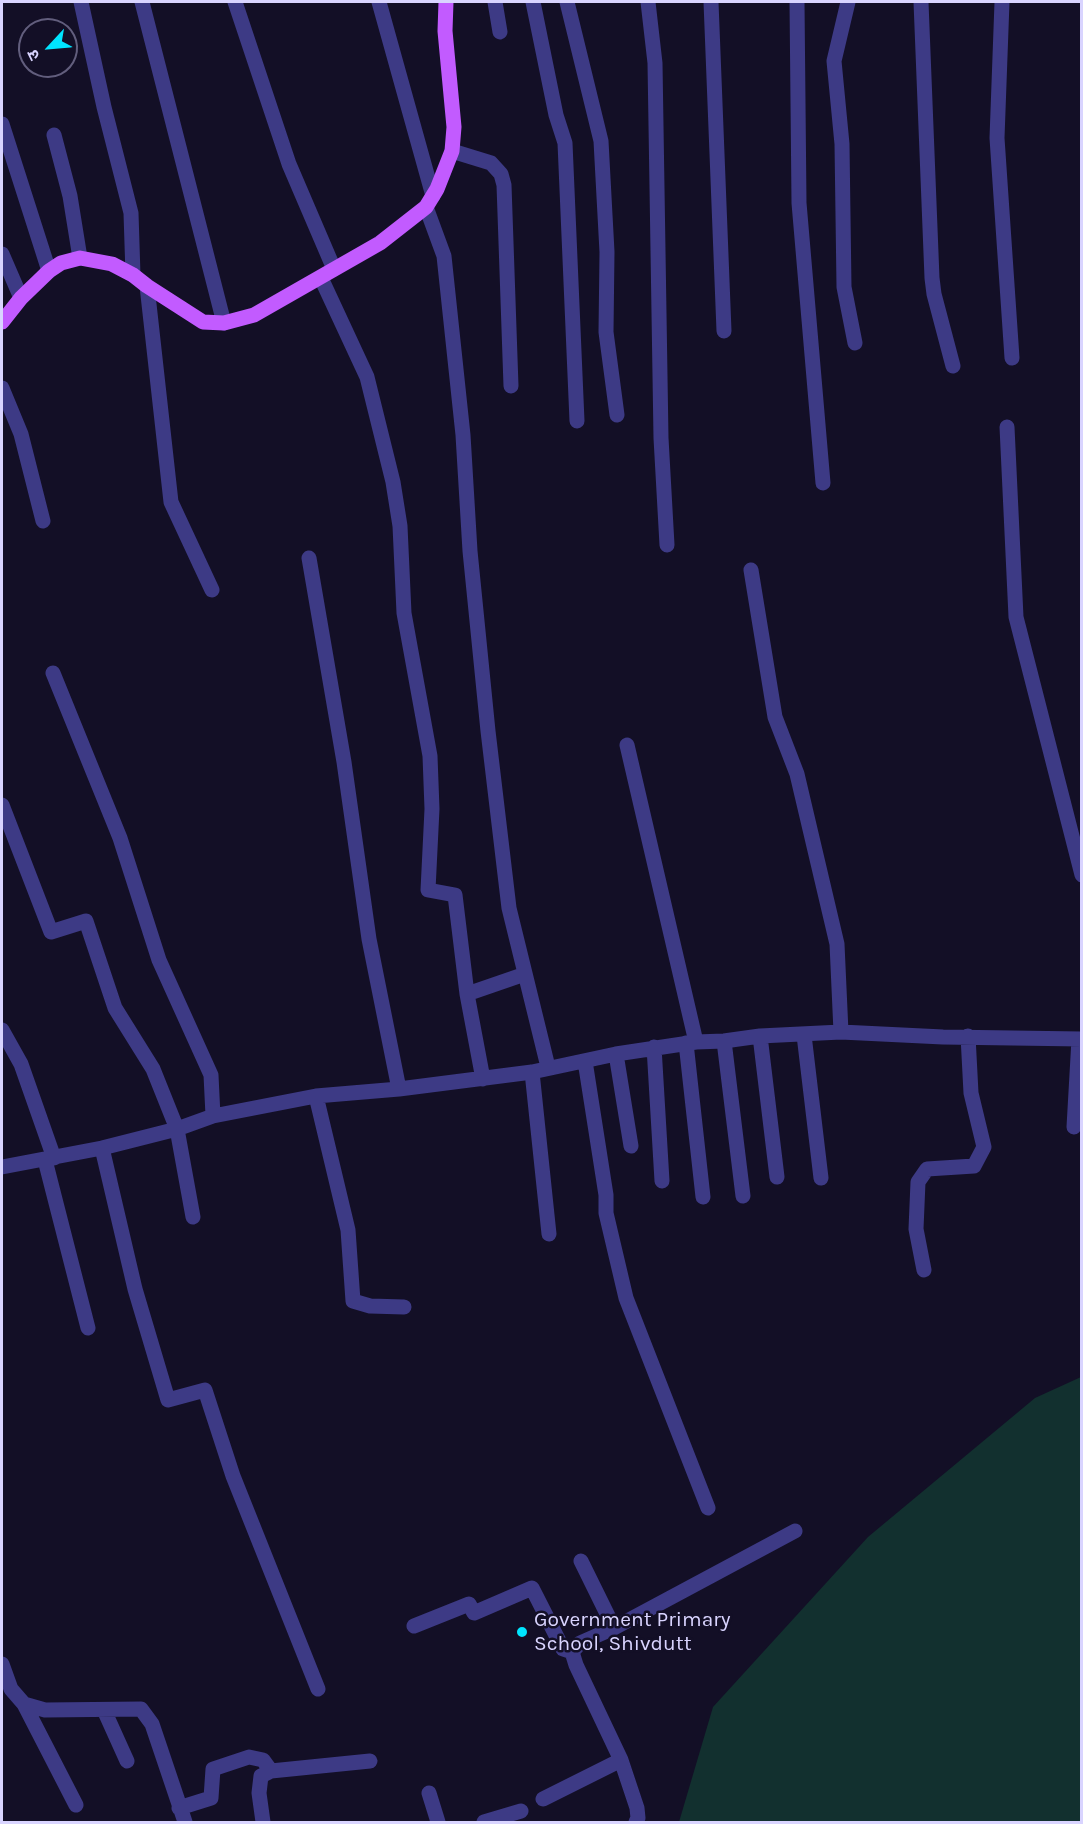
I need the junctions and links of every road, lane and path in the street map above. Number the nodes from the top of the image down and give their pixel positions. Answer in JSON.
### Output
{"nodes":[{"id":1,"x":81,"y":2,"type":"edge"},
{"id":2,"x":142,"y":2,"type":"edge"},
{"id":3,"x":235,"y":2,"type":"edge"},
{"id":4,"x":379,"y":2,"type":"edge"},
{"id":5,"x":446,"y":2,"type":"edge"},
{"id":6,"x":495,"y":2,"type":"edge"},
{"id":7,"x":533,"y":2,"type":"edge"},
{"id":8,"x":567,"y":2,"type":"edge"},
{"id":9,"x":648,"y":2,"type":"edge"},
{"id":10,"x":711,"y":2,"type":"edge"},
{"id":11,"x":797,"y":2,"type":"edge"},
{"id":12,"x":848,"y":2,"type":"edge"},
{"id":13,"x":921,"y":2,"type":"edge"},
{"id":14,"x":1002,"y":2,"type":"edge"},
{"id":15,"x":500,"y":32,"type":"dead end"},
{"id":16,"x":2,"y":124,"type":"edge"},
{"id":17,"x":54,"y":135,"type":"dead end"},
{"id":18,"x":452,"y":151,"type":"junction"},
{"id":19,"x":429,"y":202,"type":"junction"},
{"id":20,"x":2,"y":254,"type":"edge"},
{"id":21,"x":80,"y":258,"type":"junction"},
{"id":22,"x":50,"y":271,"type":"junction"},
{"id":23,"x":328,"y":274,"type":"junction"},
{"id":24,"x":133,"y":275,"type":"junction"},
{"id":25,"x":147,"y":286,"type":"junction"},
{"id":26,"x":21,"y":298,"type":"junction"},
{"id":27,"x":2,"y":322,"type":"edge"},
{"id":28,"x":224,"y":323,"type":"junction"},
{"id":29,"x":724,"y":331,"type":"dead end"},
{"id":30,"x":855,"y":343,"type":"dead end"},
{"id":31,"x":1012,"y":358,"type":"dead end"},
{"id":32,"x":953,"y":366,"type":"dead end"},
{"id":33,"x":511,"y":387,"type":"dead end"},
{"id":34,"x":2,"y":388,"type":"edge"},
{"id":35,"x":618,"y":415,"type":"dead end"},
{"id":36,"x":577,"y":421,"type":"dead end"},
{"id":37,"x":1007,"y":427,"type":"dead end"},
{"id":38,"x":824,"y":483,"type":"dead end"},
{"id":39,"x":44,"y":520,"type":"dead end"},
{"id":40,"x":667,"y":545,"type":"dead end"},
{"id":41,"x":309,"y":558,"type":"dead end"},
{"id":42,"x":752,"y":570,"type":"dead end"},
{"id":43,"x":212,"y":590,"type":"dead end"},
{"id":44,"x":52,"y":673,"type":"dead end"},
{"id":45,"x":627,"y":745,"type":"dead end"},
{"id":46,"x":2,"y":805,"type":"edge"},
{"id":47,"x":1082,"y":875,"type":"edge"},
{"id":48,"x":525,"y":974,"type":"junction"},
{"id":49,"x":467,"y":994,"type":"junction"},
{"id":50,"x":2,"y":1030,"type":"edge"},
{"id":51,"x":841,"y":1032,"type":"junction"},
{"id":52,"x":804,"y":1035,"type":"junction"},
{"id":53,"x":760,"y":1036,"type":"junction"},
{"id":54,"x":968,"y":1036,"type":"junction"},
{"id":55,"x":1080,"y":1039,"type":"edge"},
{"id":56,"x":724,"y":1041,"type":"junction"},
{"id":57,"x":691,"y":1042,"type":"junction"},
{"id":58,"x":654,"y":1047,"type":"junction"},
{"id":59,"x":616,"y":1054,"type":"junction"},
{"id":60,"x":585,"y":1061,"type":"junction"},
{"id":61,"x":548,"y":1067,"type":"junction"},
{"id":62,"x":532,"y":1072,"type":"junction"},
{"id":63,"x":483,"y":1079,"type":"junction"},
{"id":64,"x":399,"y":1089,"type":"junction"},
{"id":65,"x":316,"y":1096,"type":"junction"},
{"id":66,"x":213,"y":1116,"type":"junction"},
{"id":67,"x":1074,"y":1126,"type":"dead end"},
{"id":68,"x":177,"y":1130,"type":"junction"},
{"id":69,"x":631,"y":1146,"type":"dead end"},
{"id":70,"x":102,"y":1148,"type":"junction"},
{"id":71,"x":50,"y":1159,"type":"junction"},
{"id":72,"x":2,"y":1167,"type":"edge"},
{"id":73,"x":777,"y":1178,"type":"dead end"},
{"id":74,"x":821,"y":1178,"type":"dead end"},
{"id":75,"x":662,"y":1181,"type":"dead end"},
{"id":76,"x":743,"y":1196,"type":"dead end"},
{"id":77,"x":703,"y":1197,"type":"dead end"},
{"id":78,"x":193,"y":1217,"type":"dead end"},
{"id":79,"x":549,"y":1234,"type":"dead end"},
{"id":80,"x":924,"y":1270,"type":"dead end"},
{"id":81,"x":404,"y":1307,"type":"dead end"},
{"id":82,"x":88,"y":1328,"type":"dead end"},
{"id":83,"x":708,"y":1508,"type":"dead end"},
{"id":84,"x":795,"y":1531,"type":"dead end"},
{"id":85,"x":581,"y":1562,"type":"dead end"},
{"id":86,"x":414,"y":1626,"type":"dead end"},
{"id":87,"x":614,"y":1628,"type":"junction"},
{"id":88,"x":572,"y":1652,"type":"junction"},
{"id":89,"x":2,"y":1664,"type":"edge"},
{"id":90,"x":318,"y":1689,"type":"dead end"},
{"id":91,"x":6,"y":1690,"type":"edge"},
{"id":92,"x":24,"y":1704,"type":"junction"},
{"id":93,"x":104,"y":1710,"type":"junction"},
{"id":94,"x":621,"y":1760,"type":"junction"},
{"id":95,"x":127,"y":1761,"type":"dead end"},
{"id":96,"x":370,"y":1761,"type":"dead end"},
{"id":97,"x":271,"y":1771,"type":"junction"},
{"id":98,"x":429,"y":1793,"type":"dead end"},
{"id":99,"x":543,"y":1799,"type":"dead end"},
{"id":100,"x":76,"y":1804,"type":"dead end"},
{"id":101,"x":520,"y":1811,"type":"dead end"},
{"id":102,"x":179,"y":1818,"type":"edge"},
{"id":103,"x":263,"y":1822,"type":"edge"},
{"id":104,"x":438,"y":1822,"type":"edge"},
{"id":105,"x":484,"y":1822,"type":"edge"},
{"id":106,"x":636,"y":1822,"type":"edge"}],
"edges":[{"from":1,"to":24,"type":"street"},
{"from":2,"to":28,"type":"street"},
{"from":3,"to":23,"type":"street"},
{"from":4,"to":19,"type":"street"},
{"from":5,"to":18,"type":"main road"},
{"from":6,"to":15,"type":"street"},
{"from":7,"to":36,"type":"street"},
{"from":8,"to":35,"type":"street"},
{"from":9,"to":40,"type":"street"},
{"from":10,"to":29,"type":"street"},
{"from":11,"to":38,"type":"street"},
{"from":12,"to":30,"type":"street"},
{"from":13,"to":32,"type":"street"},
{"from":14,"to":31,"type":"street"},
{"from":16,"to":22,"type":"street"},
{"from":17,"to":21,"type":"street"},
{"from":18,"to":19,"type":"main road"},
{"from":18,"to":33,"type":"street"},
{"from":19,"to":23,"type":"main road"},
{"from":19,"to":48,"type":"street"},
{"from":20,"to":26,"type":"street"},
{"from":21,"to":22,"type":"main road"},
{"from":21,"to":24,"type":"main road"},
{"from":22,"to":26,"type":"main road"},
{"from":23,"to":28,"type":"main road"},
{"from":23,"to":49,"type":"street"},
{"from":24,"to":25,"type":"main road"},
{"from":25,"to":28,"type":"main road"},
{"from":25,"to":43,"type":"street"},
{"from":26,"to":27,"type":"main road"},
{"from":34,"to":39,"type":"street"},
{"from":37,"to":47,"type":"street"},
{"from":41,"to":64,"type":"street"},
{"from":42,"to":51,"type":"street"},
{"from":44,"to":66,"type":"street"},
{"from":45,"to":57,"type":"street"},
{"from":46,"to":68,"type":"street"},
{"from":48,"to":49,"type":"street"},
{"from":48,"to":61,"type":"street"},
{"from":49,"to":63,"type":"street"},
{"from":50,"to":71,"type":"street"},
{"from":51,"to":52,"type":"street"},
{"from":51,"to":54,"type":"street"},
{"from":52,"to":53,"type":"street"},
{"from":52,"to":74,"type":"street"},
{"from":53,"to":56,"type":"street"},
{"from":53,"to":73,"type":"street"},
{"from":54,"to":55,"type":"street"},
{"from":54,"to":80,"type":"street"},
{"from":55,"to":67,"type":"street"},
{"from":56,"to":57,"type":"street"},
{"from":56,"to":76,"type":"street"},
{"from":57,"to":58,"type":"street"},
{"from":57,"to":77,"type":"street"},
{"from":58,"to":59,"type":"street"},
{"from":58,"to":75,"type":"street"},
{"from":59,"to":60,"type":"street"},
{"from":59,"to":69,"type":"street"},
{"from":60,"to":61,"type":"street"},
{"from":60,"to":83,"type":"street"},
{"from":61,"to":62,"type":"street"},
{"from":62,"to":63,"type":"street"},
{"from":62,"to":79,"type":"street"},
{"from":63,"to":64,"type":"street"},
{"from":64,"to":65,"type":"street"},
{"from":65,"to":66,"type":"street"},
{"from":65,"to":81,"type":"street"},
{"from":66,"to":68,"type":"street"},
{"from":68,"to":70,"type":"street"},
{"from":68,"to":78,"type":"street"},
{"from":70,"to":71,"type":"street"},
{"from":70,"to":90,"type":"street"},
{"from":71,"to":72,"type":"street"},
{"from":71,"to":82,"type":"street"},
{"from":84,"to":87,"type":"street"},
{"from":85,"to":87,"type":"street"},
{"from":86,"to":88,"type":"street"},
{"from":87,"to":88,"type":"street"},
{"from":88,"to":94,"type":"street"},
{"from":89,"to":91,"type":"street"},
{"from":91,"to":92,"type":"street"},
{"from":92,"to":93,"type":"street"},
{"from":92,"to":100,"type":"street"},
{"from":93,"to":95,"type":"street"},
{"from":93,"to":102,"type":"street"},
{"from":94,"to":99,"type":"street"},
{"from":94,"to":106,"type":"street"},
{"from":96,"to":97,"type":"street"},
{"from":97,"to":102,"type":"street"},
{"from":97,"to":103,"type":"street"},
{"from":98,"to":104,"type":"street"},
{"from":101,"to":105,"type":"street"}]}
